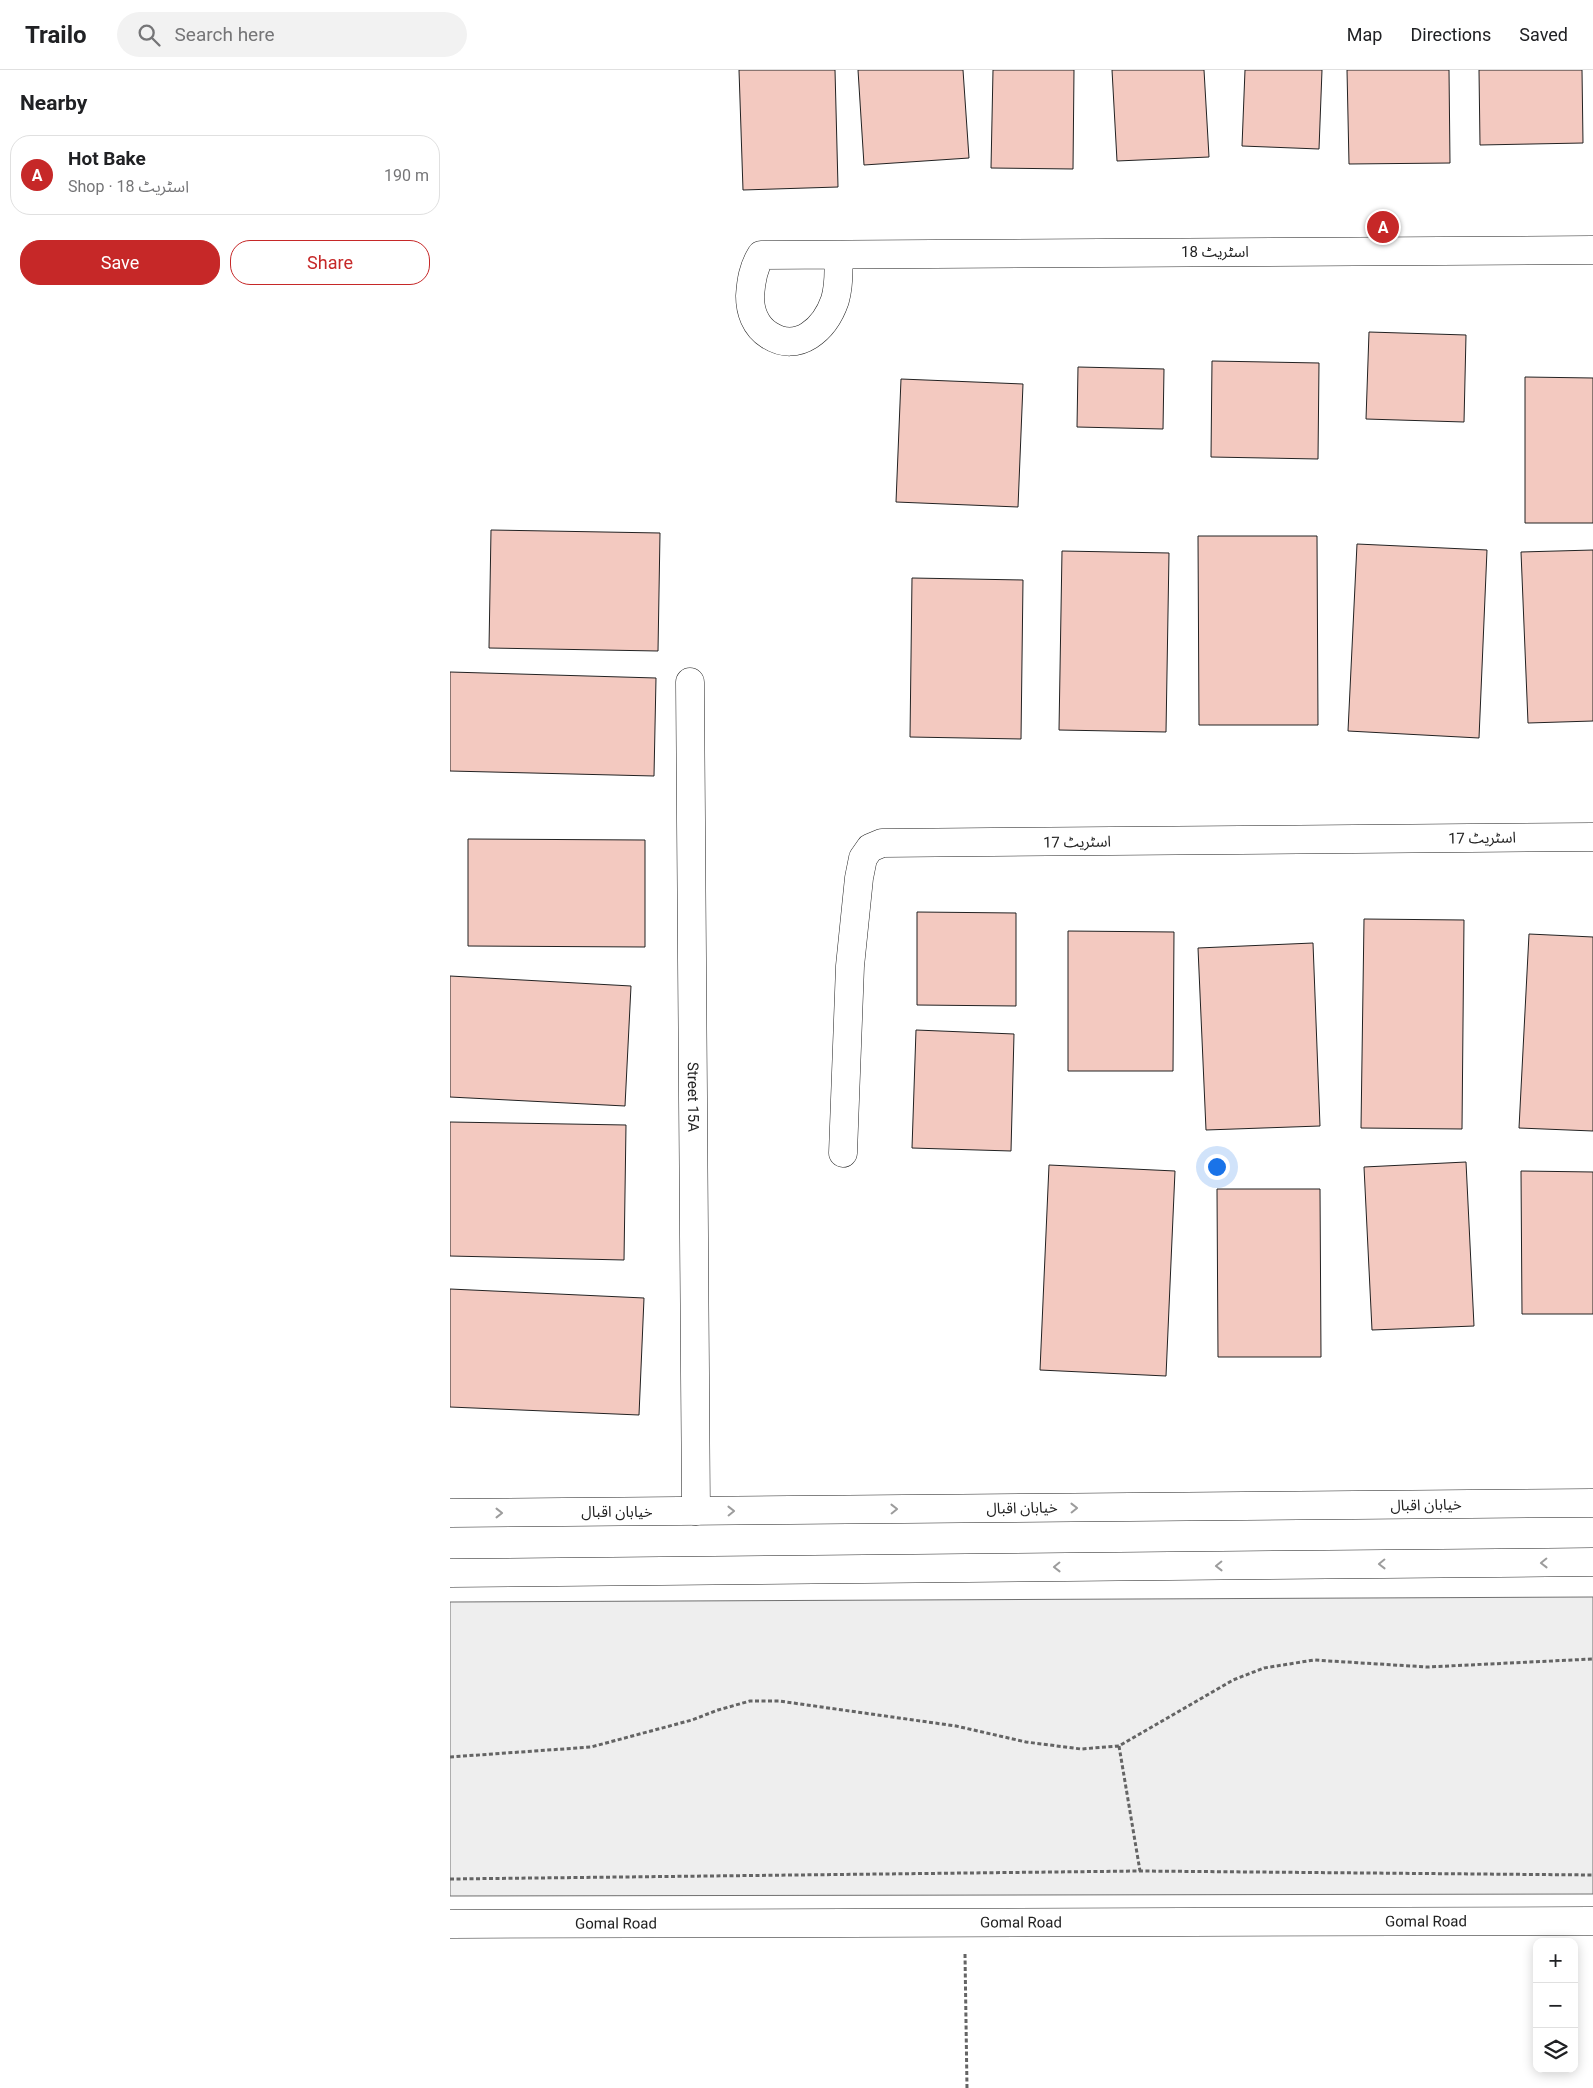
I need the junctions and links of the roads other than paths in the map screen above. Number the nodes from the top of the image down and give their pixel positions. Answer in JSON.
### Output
{"nodes":[{"id":1,"x":1593,"y":250,"type":"edge"},
{"id":2,"x":838,"y":255,"type":"dead end"},
{"id":3,"x":690,"y":682,"type":"dead end"},
{"id":4,"x":1593,"y":837,"type":"edge"},
{"id":5,"x":843,"y":1153,"type":"dead end"},
{"id":6,"x":1593,"y":1503,"type":"edge"},
{"id":7,"x":696,"y":1511,"type":"junction"},
{"id":8,"x":450,"y":1513,"type":"edge"},
{"id":9,"x":1593,"y":1562,"type":"edge"},
{"id":10,"x":450,"y":1573,"type":"edge"},
{"id":11,"x":1593,"y":1921,"type":"edge"},
{"id":12,"x":450,"y":1924,"type":"edge"}],
"edges":[{"from":1,"to":2,"type":"street","name":"اسٹریٹ 18"},
{"from":3,"to":7,"type":"street","name":"Street 15A"},
{"from":4,"to":5,"type":"street","name":"اسٹریٹ 17"},
{"from":7,"to":6,"type":"street","name":"خیابان اقبال","one_way":true},
{"from":8,"to":7,"type":"street","name":"خیابان اقبال","one_way":true},
{"from":9,"to":10,"type":"street","one_way":true},
{"from":11,"to":12,"type":"street","name":"Gomal Road"}]}
